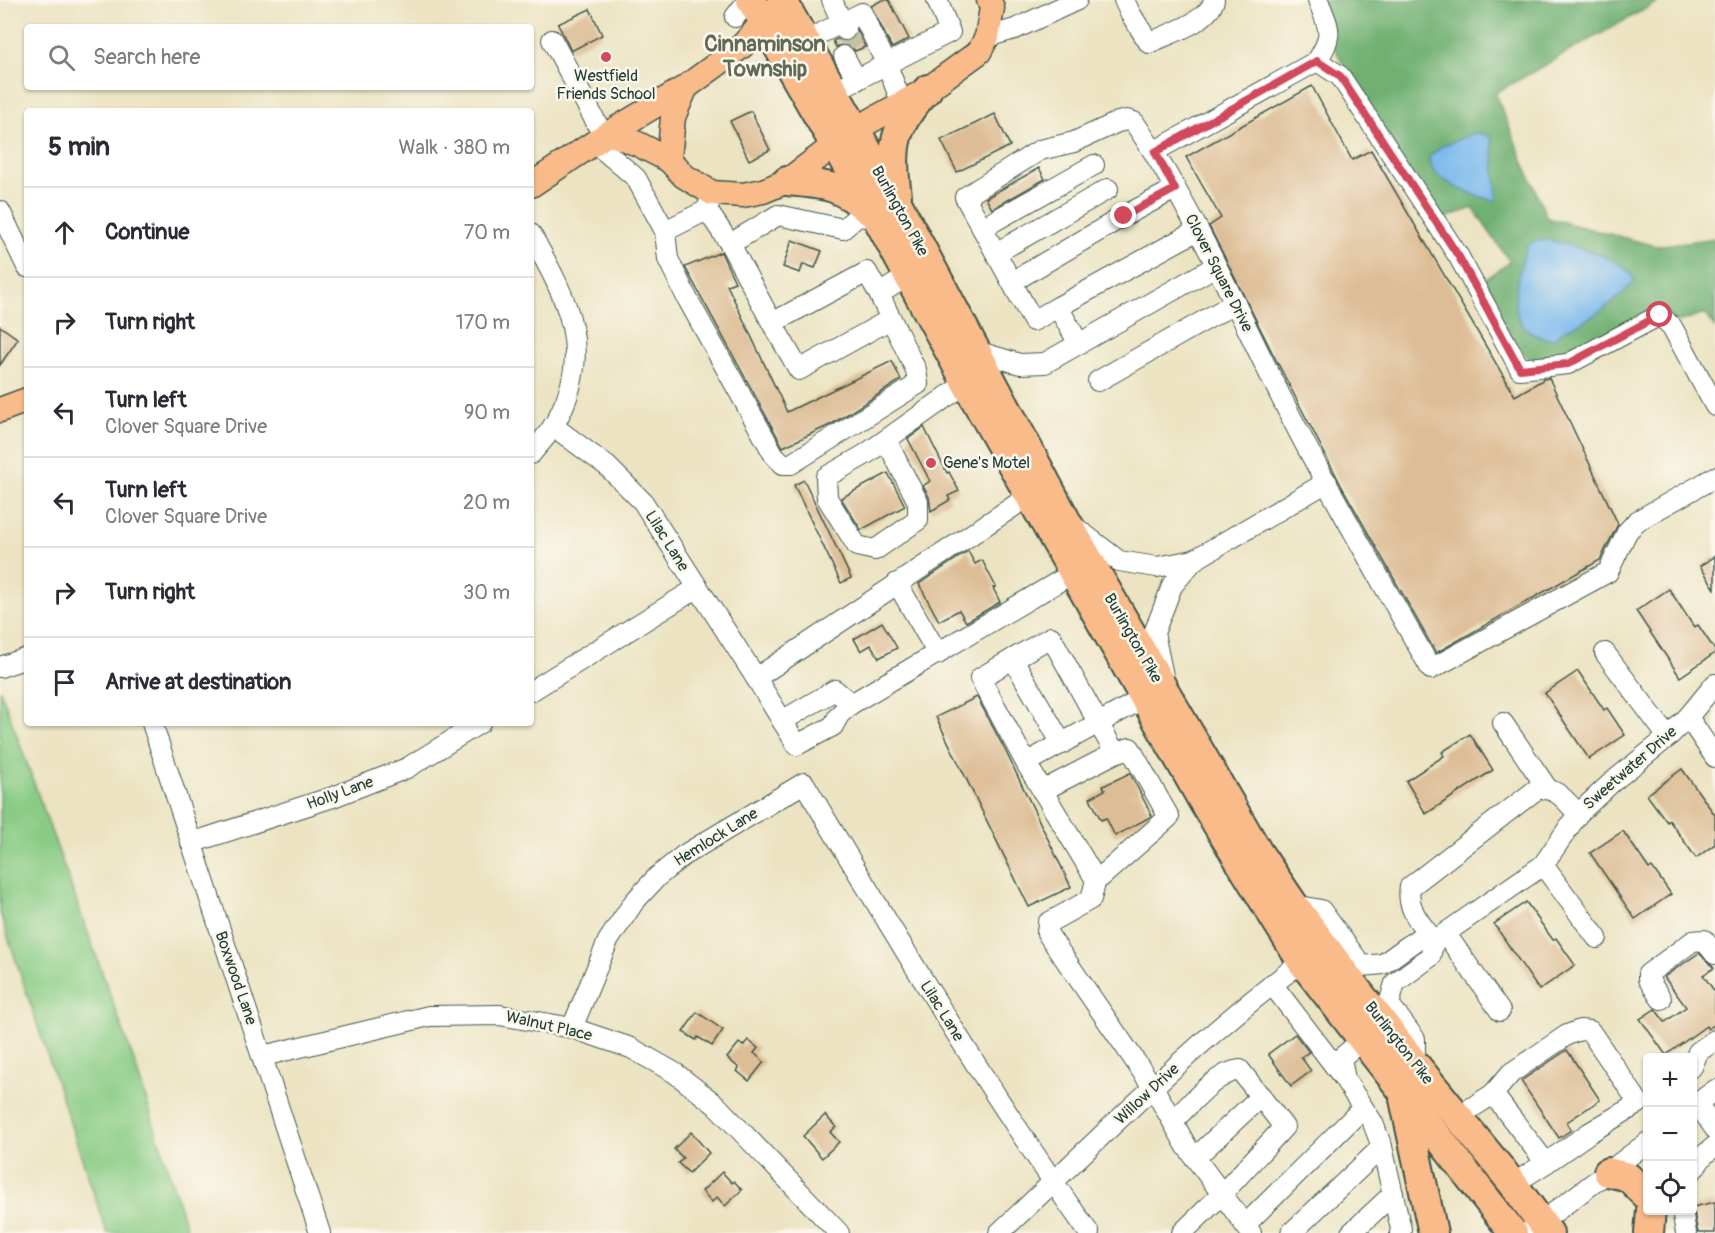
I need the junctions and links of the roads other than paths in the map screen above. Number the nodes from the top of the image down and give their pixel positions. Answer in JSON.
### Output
{"nodes":[{"id":1,"x":782,"y":0,"type":"edge"},
{"id":2,"x":832,"y":0,"type":"edge"},
{"id":3,"x":937,"y":0,"type":"edge"},
{"id":4,"x":989,"y":0,"type":"edge"},
{"id":5,"x":1077,"y":0,"type":"edge"},
{"id":6,"x":1124,"y":0,"type":"edge"},
{"id":7,"x":1214,"y":0,"type":"edge"},
{"id":8,"x":1318,"y":0,"type":"edge"},
{"id":9,"x":750,"y":10,"type":"edge"},
{"id":10,"x":838,"y":30,"type":"junction"},
{"id":11,"x":987,"y":37,"type":"junction"},
{"id":12,"x":552,"y":40,"type":"dead end"},
{"id":13,"x":805,"y":41,"type":"junction"},
{"id":14,"x":850,"y":53,"type":"tunnel mouth"},
{"id":15,"x":1317,"y":61,"type":"junction"},
{"id":16,"x":887,"y":65,"type":"junction"},
{"id":17,"x":853,"y":82,"type":"junction"},
{"id":18,"x":686,"y":87,"type":"junction"},
{"id":19,"x":928,"y":89,"type":"junction"},
{"id":20,"x":902,"y":104,"type":"junction"},
{"id":21,"x":845,"y":137,"type":"junction"},
{"id":22,"x":603,"y":138,"type":"junction"},
{"id":23,"x":1080,"y":140,"type":"junction"},
{"id":24,"x":1155,"y":152,"type":"junction"},
{"id":25,"x":669,"y":160,"type":"junction"},
{"id":26,"x":1094,"y":165,"type":"junction"},
{"id":27,"x":534,"y":183,"type":"edge"},
{"id":28,"x":775,"y":186,"type":"junction"},
{"id":29,"x":1108,"y":189,"type":"junction"},
{"id":30,"x":1175,"y":189,"type":"junction"},
{"id":31,"x":710,"y":202,"type":"junction"},
{"id":32,"x":0,"y":211,"type":"edge"},
{"id":33,"x":888,"y":212,"type":"junction"},
{"id":34,"x":778,"y":215,"type":"junction"},
{"id":35,"x":1124,"y":216,"type":"junction"},
{"id":36,"x":982,"y":228,"type":"junction"},
{"id":37,"x":1198,"y":230,"type":"junction"},
{"id":38,"x":665,"y":231,"type":"junction"},
{"id":39,"x":534,"y":239,"type":"edge"},
{"id":40,"x":730,"y":244,"type":"junction"},
{"id":41,"x":996,"y":253,"type":"junction"},
{"id":42,"x":24,"y":261,"type":"edge"},
{"id":43,"x":1216,"y":266,"type":"junction"},
{"id":44,"x":908,"y":276,"type":"junction"},
{"id":45,"x":1012,"y":282,"type":"junction"},
{"id":46,"x":879,"y":294,"type":"junction"},
{"id":47,"x":1235,"y":303,"type":"junction"},
{"id":48,"x":1058,"y":307,"type":"junction"},
{"id":49,"x":891,"y":319,"type":"junction"},
{"id":50,"x":772,"y":323,"type":"junction"},
{"id":51,"x":1078,"y":342,"type":"junction"},
{"id":52,"x":976,"y":351,"type":"junction"},
{"id":53,"x":1098,"y":381,"type":"dead end"},
{"id":54,"x":966,"y":383,"type":"junction"},
{"id":55,"x":24,"y":401,"type":"edge"},
{"id":56,"x":1715,"y":406,"type":"edge"},
{"id":57,"x":0,"y":410,"type":"edge"},
{"id":58,"x":554,"y":426,"type":"junction"},
{"id":59,"x":886,"y":440,"type":"junction"},
{"id":60,"x":534,"y":450,"type":"edge"},
{"id":61,"x":1715,"y":477,"type":"edge"},
{"id":62,"x":1326,"y":482,"type":"junction"},
{"id":63,"x":1029,"y":496,"type":"junction"},
{"id":64,"x":1067,"y":522,"type":"junction"},
{"id":65,"x":1194,"y":560,"type":"junction"},
{"id":66,"x":1073,"y":573,"type":"junction"},
{"id":67,"x":897,"y":584,"type":"junction"},
{"id":68,"x":697,"y":588,"type":"junction"},
{"id":69,"x":1605,"y":653,"type":"dead end"},
{"id":70,"x":938,"y":654,"type":"junction"},
{"id":71,"x":24,"y":659,"type":"edge"},
{"id":72,"x":1013,"y":659,"type":"junction"},
{"id":73,"x":0,"y":667,"type":"edge"},
{"id":74,"x":756,"y":678,"type":"junction"},
{"id":75,"x":1715,"y":684,"type":"edge"},
{"id":76,"x":534,"y":689,"type":"edge"},
{"id":77,"x":1156,"y":699,"type":"junction"},
{"id":78,"x":851,"y":704,"type":"junction"},
{"id":79,"x":1688,"y":717,"type":"junction"},
{"id":80,"x":782,"y":721,"type":"junction"},
{"id":81,"x":1100,"y":723,"type":"junction"},
{"id":82,"x":1503,"y":723,"type":"dead end"},
{"id":83,"x":153,"y":726,"type":"edge"},
{"id":84,"x":475,"y":726,"type":"edge"},
{"id":85,"x":1668,"y":737,"type":"junction"},
{"id":86,"x":1062,"y":744,"type":"junction"},
{"id":87,"x":1115,"y":753,"type":"junction"},
{"id":88,"x":1715,"y":757,"type":"edge"},
{"id":89,"x":1026,"y":764,"type":"junction"},
{"id":90,"x":804,"y":783,"type":"joint"},
{"id":91,"x":1547,"y":788,"type":"junction"},
{"id":92,"x":1042,"y":791,"type":"junction"},
{"id":93,"x":1578,"y":814,"type":"junction"},
{"id":94,"x":191,"y":843,"type":"junction"},
{"id":95,"x":1543,"y":865,"type":"junction"},
{"id":96,"x":1096,"y":880,"type":"junction"},
{"id":97,"x":1294,"y":905,"type":"junction"},
{"id":98,"x":1440,"y":937,"type":"junction"},
{"id":99,"x":1597,"y":938,"type":"dead end"},
{"id":100,"x":1715,"y":954,"type":"edge"},
{"id":101,"x":1302,"y":962,"type":"junction"},
{"id":102,"x":1272,"y":984,"type":"junction"},
{"id":103,"x":1661,"y":999,"type":"dead end"},
{"id":104,"x":1500,"y":1011,"type":"dead end"},
{"id":105,"x":572,"y":1028,"type":"junction"},
{"id":106,"x":1362,"y":1040,"type":"junction"},
{"id":107,"x":1715,"y":1040,"type":"edge"},
{"id":108,"x":1697,"y":1054,"type":"edge"},
{"id":109,"x":263,"y":1056,"type":"junction"},
{"id":110,"x":1415,"y":1065,"type":"junction"},
{"id":111,"x":1345,"y":1080,"type":"junction"},
{"id":112,"x":1153,"y":1087,"type":"junction"},
{"id":113,"x":1715,"y":1090,"type":"edge"},
{"id":114,"x":1404,"y":1094,"type":"junction"},
{"id":115,"x":1493,"y":1094,"type":"junction"},
{"id":116,"x":1261,"y":1096,"type":"junction"},
{"id":117,"x":1697,"y":1103,"type":"edge"},
{"id":118,"x":1696,"y":1107,"type":"edge"},
{"id":119,"x":1363,"y":1108,"type":"junction"},
{"id":120,"x":1643,"y":1109,"type":"edge"},
{"id":121,"x":1459,"y":1116,"type":"junction"},
{"id":122,"x":1173,"y":1121,"type":"junction"},
{"id":123,"x":1715,"y":1129,"type":"edge"},
{"id":124,"x":1643,"y":1145,"type":"edge"},
{"id":125,"x":1715,"y":1146,"type":"edge"},
{"id":126,"x":1382,"y":1147,"type":"junction"},
{"id":127,"x":1196,"y":1158,"type":"junction"},
{"id":128,"x":1546,"y":1163,"type":"junction"},
{"id":129,"x":1697,"y":1164,"type":"edge"},
{"id":130,"x":1608,"y":1172,"type":"junction"},
{"id":131,"x":1053,"y":1183,"type":"junction"},
{"id":132,"x":1512,"y":1184,"type":"junction"},
{"id":133,"x":1643,"y":1193,"type":"edge"},
{"id":134,"x":1222,"y":1194,"type":"junction"},
{"id":135,"x":1393,"y":1194,"type":"junction"},
{"id":136,"x":1650,"y":1215,"type":"edge"},
{"id":137,"x":1683,"y":1215,"type":"edge"},
{"id":138,"x":1248,"y":1229,"type":"edge"},
{"id":139,"x":1539,"y":1229,"type":"edge"},
{"id":140,"x":320,"y":1233,"type":"edge"},
{"id":141,"x":838,"y":1233,"type":"edge"},
{"id":142,"x":999,"y":1233,"type":"edge"},
{"id":143,"x":1089,"y":1233,"type":"edge"},
{"id":144,"x":1182,"y":1233,"type":"edge"},
{"id":145,"x":1291,"y":1233,"type":"edge"},
{"id":146,"x":1352,"y":1233,"type":"edge"},
{"id":147,"x":1400,"y":1233,"type":"edge"},
{"id":148,"x":1433,"y":1233,"type":"edge"},
{"id":149,"x":1513,"y":1233,"type":"edge"},
{"id":150,"x":1648,"y":1233,"type":"edge"},
{"id":151,"x":1686,"y":1233,"type":"edge"}],
"edges":[{"from":1,"to":9,"type":"main road"},
{"from":1,"to":13,"type":"highway","name":"Burlington Pike"},
{"from":2,"to":10,"type":"street"},
{"from":3,"to":16,"type":"street"},
{"from":4,"to":11,"type":"main road"},
{"from":5,"to":11,"type":"street"},
{"from":6,"to":7,"type":"street"},
{"from":8,"to":15,"type":"street"},
{"from":9,"to":18,"type":"main road"},
{"from":9,"to":21,"type":"highway","name":"Burlington Pike"},
{"from":10,"to":13,"type":"street"},
{"from":10,"to":16,"type":"street"},
{"from":11,"to":19,"type":"main road"},
{"from":12,"to":22,"type":"street"},
{"from":13,"to":17,"type":"highway","name":"Burlington Pike"},
{"from":14,"to":17,"type":"street"},
{"from":15,"to":24,"type":"street"},
{"from":15,"to":56,"type":"street"},
{"from":16,"to":17,"type":"street"},
{"from":16,"to":20,"type":"street"},
{"from":17,"to":21,"type":"highway","name":"Burlington Pike"},
{"from":18,"to":22,"type":"main road"},
{"from":18,"to":25,"type":"main road"},
{"from":19,"to":20,"type":"main road"},
{"from":19,"to":33,"type":"highway"},
{"from":20,"to":21,"type":"main road"},
{"from":21,"to":28,"type":"main road"},
{"from":21,"to":33,"type":"highway","name":"Burlington Pike"},
{"from":22,"to":25,"type":"main road"},
{"from":22,"to":27,"type":"main road"},
{"from":22,"to":38,"type":"street"},
{"from":23,"to":24,"type":"street","name":"Clover Square Drive"},
{"from":23,"to":26,"type":"street"},
{"from":23,"to":36,"type":"street"},
{"from":24,"to":30,"type":"street","name":"Clover Square Drive"},
{"from":25,"to":31,"type":"main road"},
{"from":26,"to":29,"type":"street"},
{"from":26,"to":36,"type":"street"},
{"from":28,"to":31,"type":"main road"},
{"from":28,"to":33,"type":"highway"},
{"from":28,"to":34,"type":"street"},
{"from":29,"to":35,"type":"street"},
{"from":29,"to":41,"type":"street"},
{"from":30,"to":35,"type":"street"},
{"from":30,"to":37,"type":"street","name":"Clover Square Drive"},
{"from":31,"to":38,"type":"street"},
{"from":31,"to":40,"type":"street"},
{"from":32,"to":42,"type":"street"},
{"from":33,"to":34,"type":"street"},
{"from":33,"to":44,"type":"highway","name":"Burlington Pike"},
{"from":33,"to":52,"type":"highway","name":"Burlington Pike"},
{"from":34,"to":40,"type":"street"},
{"from":35,"to":45,"type":"street"},
{"from":36,"to":41,"type":"street"},
{"from":37,"to":43,"type":"street","name":"Clover Square Drive"},
{"from":37,"to":48,"type":"street"},
{"from":38,"to":49,"type":"street"},
{"from":39,"to":58,"type":"street"},
{"from":40,"to":50,"type":"street"},
{"from":41,"to":45,"type":"street"},
{"from":43,"to":47,"type":"street","name":"Clover Square Drive"},
{"from":43,"to":51,"type":"street"},
{"from":44,"to":46,"type":"street"},
{"from":44,"to":54,"type":"highway","name":"Burlington Pike"},
{"from":45,"to":48,"type":"street"},
{"from":46,"to":49,"type":"street"},
{"from":46,"to":50,"type":"street"},
{"from":47,"to":53,"type":"street"},
{"from":47,"to":62,"type":"street","name":"Clover Square Drive"},
{"from":48,"to":51,"type":"street"},
{"from":49,"to":50,"type":"street"},
{"from":51,"to":52,"type":"street"},
{"from":52,"to":64,"type":"highway","name":"Burlington Pike"},
{"from":54,"to":59,"type":"street"},
{"from":54,"to":63,"type":"highway","name":"Burlington Pike"},
{"from":55,"to":57,"type":"main road"},
{"from":58,"to":60,"type":"street"},
{"from":58,"to":68,"type":"street","name":"Lilac Lane"},
{"from":59,"to":59,"type":"street"},
{"from":61,"to":62,"type":"street","name":"Clover Square Drive"},
{"from":62,"to":65,"type":"street"},
{"from":63,"to":66,"type":"highway","name":"Burlington Pike"},
{"from":63,"to":67,"type":"street"},
{"from":64,"to":65,"type":"street"},
{"from":64,"to":77,"type":"highway","name":"Burlington Pike"},
{"from":65,"to":77,"type":"street"},
{"from":66,"to":70,"type":"street"},
{"from":66,"to":77,"type":"highway","name":"Burlington Pike"},
{"from":67,"to":70,"type":"street"},
{"from":67,"to":74,"type":"street"},
{"from":68,"to":74,"type":"street","name":"Lilac Lane"},
{"from":68,"to":76,"type":"street"},
{"from":69,"to":85,"type":"street"},
{"from":70,"to":78,"type":"street"},
{"from":71,"to":73,"type":"street"},
{"from":72,"to":81,"type":"street"},
{"from":72,"to":86,"type":"street"},
{"from":72,"to":89,"type":"street"},
{"from":74,"to":80,"type":"street","name":"Lilac Lane"},
{"from":75,"to":79,"type":"street","name":"Sweetwater Drive"},
{"from":77,"to":81,"type":"street"},
{"from":77,"to":97,"type":"highway","name":"Burlington Pike"},
{"from":77,"to":101,"type":"highway","name":"Burlington Pike"},
{"from":78,"to":80,"type":"street"},
{"from":78,"to":80,"type":"street","name":"Lilac Lane"},
{"from":79,"to":85,"type":"street","name":"Sweetwater Drive"},
{"from":79,"to":88,"type":"street"},
{"from":81,"to":86,"type":"street"},
{"from":81,"to":87,"type":"street"},
{"from":82,"to":91,"type":"street"},
{"from":83,"to":94,"type":"street","name":"Boxwood Lane"},
{"from":84,"to":94,"type":"street","name":"Holly Lane"},
{"from":85,"to":93,"type":"street","name":"Sweetwater Drive"},
{"from":86,"to":89,"type":"street"},
{"from":87,"to":92,"type":"street"},
{"from":87,"to":96,"type":"street"},
{"from":89,"to":92,"type":"street"},
{"from":90,"to":105,"type":"street","name":"Hemlock Lane"},
{"from":90,"to":131,"type":"street","name":"Lilac Lane"},
{"from":91,"to":93,"type":"street"},
{"from":91,"to":98,"type":"street"},
{"from":92,"to":96,"type":"street"},
{"from":93,"to":95,"type":"street","name":"Sweetwater Drive"},
{"from":94,"to":109,"type":"street","name":"Boxwood Lane"},
{"from":95,"to":98,"type":"street","name":"Sweetwater Drive"},
{"from":95,"to":99,"type":"street"},
{"from":96,"to":112,"type":"street"},
{"from":97,"to":98,"type":"street","name":"Sweetwater Drive"},
{"from":97,"to":110,"type":"highway","name":"Burlington Pike"},
{"from":98,"to":104,"type":"street"},
{"from":98,"to":110,"type":"street","name":"Sweetwater Drive"},
{"from":100,"to":103,"type":"street"},
{"from":101,"to":102,"type":"street","name":"Willow Drive"},
{"from":101,"to":106,"type":"highway","name":"Burlington Pike"},
{"from":102,"to":111,"type":"street"},
{"from":102,"to":112,"type":"street","name":"Willow Drive"},
{"from":105,"to":109,"type":"street","name":"Walnut Place"},
{"from":105,"to":141,"type":"street","name":"Walnut Place"},
{"from":106,"to":111,"type":"street"},
{"from":106,"to":114,"type":"highway","name":"Burlington Pike"},
{"from":107,"to":108,"type":"street"},
{"from":109,"to":140,"type":"street","name":"Boxwood Lane"},
{"from":110,"to":121,"type":"highway","name":"Burlington Pike"},
{"from":111,"to":119,"type":"street"},
{"from":112,"to":122,"type":"street"},
{"from":112,"to":131,"type":"street","name":"Willow Drive"},
{"from":113,"to":117,"type":"street"},
{"from":114,"to":148,"type":"highway"},
{"from":114,"to":149,"type":"highway","name":"Burlington Pike"},
{"from":115,"to":120,"type":"street"},
{"from":115,"to":121,"type":"street"},
{"from":115,"to":128,"type":"street"},
{"from":116,"to":122,"type":"street"},
{"from":116,"to":127,"type":"street"},
{"from":116,"to":134,"type":"street"},
{"from":118,"to":123,"type":"street"},
{"from":119,"to":126,"type":"street"},
{"from":119,"to":138,"type":"street"},
{"from":120,"to":128,"type":"street"},
{"from":121,"to":132,"type":"highway","name":"Burlington Pike"},
{"from":122,"to":127,"type":"street"},
{"from":124,"to":130,"type":"street"},
{"from":125,"to":129,"type":"street"},
{"from":126,"to":135,"type":"street"},
{"from":126,"to":145,"type":"street"},
{"from":127,"to":134,"type":"street"},
{"from":128,"to":132,"type":"street"},
{"from":130,"to":133,"type":"highway"},
{"from":130,"to":139,"type":"street"},
{"from":131,"to":142,"type":"street","name":"Willow Drive"},
{"from":131,"to":143,"type":"street","name":"Lilac Lane"},
{"from":132,"to":139,"type":"highway","name":"Burlington Pike"},
{"from":134,"to":138,"type":"street"},
{"from":134,"to":144,"type":"street"},
{"from":135,"to":146,"type":"street"},
{"from":135,"to":147,"type":"street"},
{"from":136,"to":150,"type":"highway"},
{"from":137,"to":151,"type":"street"}]}
